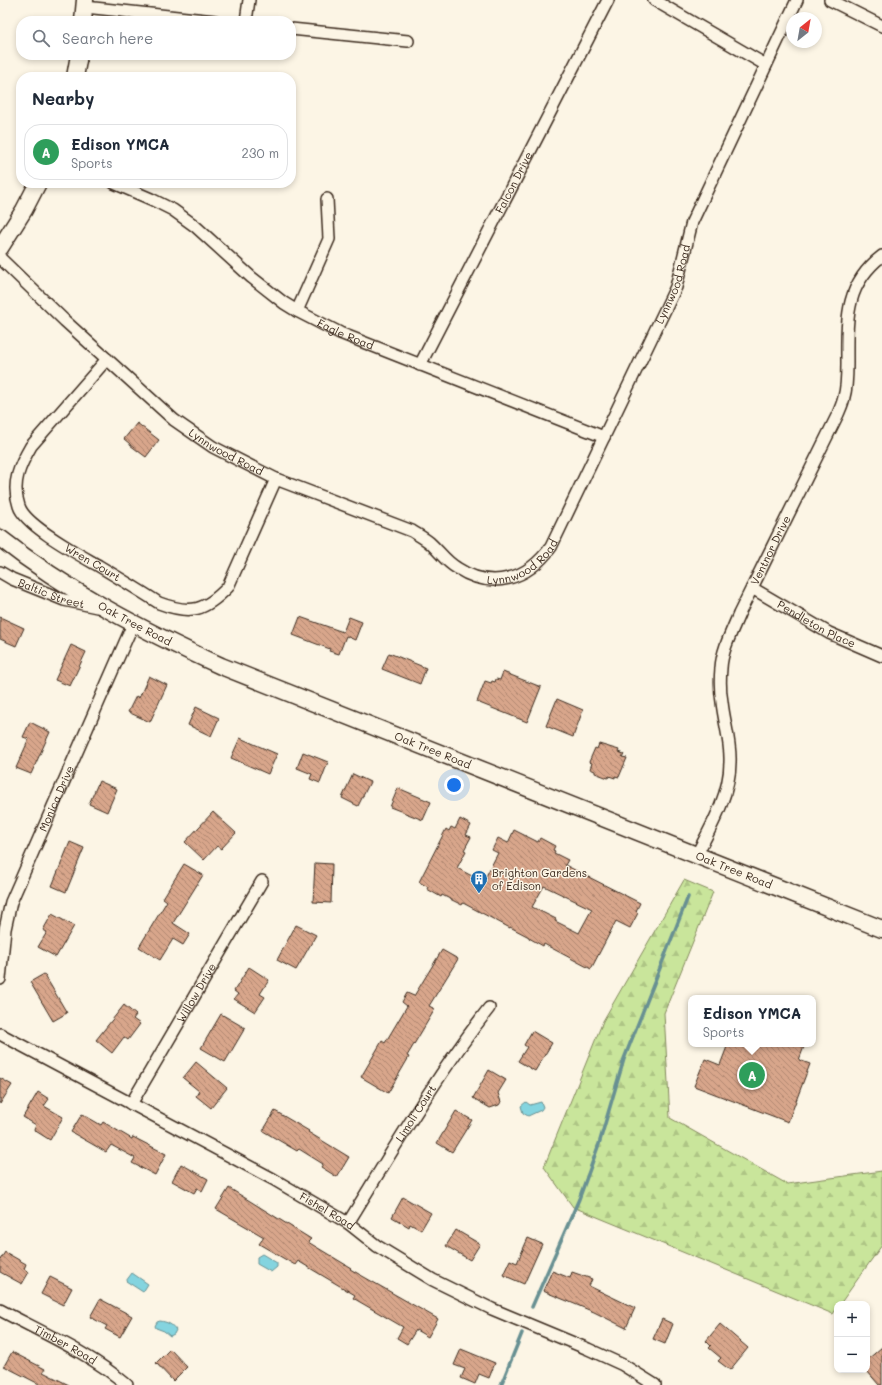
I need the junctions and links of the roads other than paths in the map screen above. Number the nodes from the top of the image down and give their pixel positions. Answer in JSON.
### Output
{"nodes":[{"id":1,"x":249,"y":0,"type":"edge"},
{"id":2,"x":608,"y":0,"type":"edge"},
{"id":3,"x":654,"y":0,"type":"edge"},
{"id":4,"x":797,"y":0,"type":"edge"},
{"id":5,"x":830,"y":0,"type":"edge"},
{"id":6,"x":84,"y":9,"type":"edge"},
{"id":7,"x":160,"y":16,"type":"edge"},
{"id":8,"x":247,"y":16,"type":"edge"},
{"id":9,"x":882,"y":26,"type":"edge"},
{"id":10,"x":296,"y":30,"type":"edge"},
{"id":11,"x":408,"y":42,"type":"dead end"},
{"id":12,"x":78,"y":60,"type":"edge"},
{"id":13,"x":766,"y":65,"type":"junction"},
{"id":14,"x":76,"y":72,"type":"edge"},
{"id":15,"x":35,"y":188,"type":"edge"},
{"id":16,"x":126,"y":188,"type":"edge"},
{"id":17,"x":327,"y":199,"type":"dead end"},
{"id":18,"x":0,"y":248,"type":"edge"},
{"id":19,"x":882,"y":256,"type":"edge"},
{"id":20,"x":0,"y":258,"type":"edge"},
{"id":21,"x":297,"y":311,"type":"junction"},
{"id":22,"x":107,"y":359,"type":"junction"},
{"id":23,"x":420,"y":365,"type":"junction"},
{"id":24,"x":604,"y":437,"type":"junction"},
{"id":25,"x":276,"y":479,"type":"junction"},
{"id":26,"x":0,"y":538,"type":"edge"},
{"id":27,"x":0,"y":572,"type":"edge"},
{"id":28,"x":752,"y":588,"type":"junction"},
{"id":29,"x":106,"y":608,"type":"junction"},
{"id":30,"x":133,"y":624,"type":"junction"},
{"id":31,"x":882,"y":656,"type":"edge"},
{"id":32,"x":696,"y":856,"type":"junction"},
{"id":33,"x":262,"y":880,"type":"dead end"},
{"id":34,"x":882,"y":929,"type":"edge"},
{"id":35,"x":0,"y":979,"type":"edge"},
{"id":36,"x":489,"y":1008,"type":"dead end"},
{"id":37,"x":0,"y":1034,"type":"edge"},
{"id":38,"x":131,"y":1104,"type":"junction"},
{"id":39,"x":348,"y":1223,"type":"junction"},
{"id":40,"x":0,"y":1310,"type":"edge"},
{"id":41,"x":127,"y":1385,"type":"edge"},
{"id":42,"x":655,"y":1385,"type":"edge"}],
"edges":[{"from":1,"to":8,"type":"street"},
{"from":2,"to":23,"type":"street","name":"Falcon Drive"},
{"from":3,"to":13,"type":"street"},
{"from":4,"to":13,"type":"street","name":"Lynnwood Road"},
{"from":5,"to":9,"type":"street"},
{"from":6,"to":7,"type":"street"},
{"from":10,"to":11,"type":"street"},
{"from":12,"to":14,"type":"main road"},
{"from":13,"to":24,"type":"street","name":"Lynnwood Road"},
{"from":15,"to":18,"type":"main road"},
{"from":16,"to":21,"type":"street","name":"Eagle Road"},
{"from":17,"to":21,"type":"street"},
{"from":19,"to":28,"type":"street","name":"Ventnor Drive"},
{"from":20,"to":22,"type":"street","name":"Lynnwood Road"},
{"from":21,"to":23,"type":"street","name":"Eagle Road"},
{"from":22,"to":25,"type":"street","name":"Lynnwood Road"},
{"from":22,"to":25,"type":"street","name":"Wren Court"},
{"from":23,"to":24,"type":"street","name":"Eagle Road"},
{"from":24,"to":25,"type":"street","name":"Lynnwood Road"},
{"from":26,"to":29,"type":"main road","name":"Oak Tree Road"},
{"from":27,"to":29,"type":"street","name":"Baltic Street"},
{"from":28,"to":31,"type":"street","name":"Pendleton Place"},
{"from":28,"to":32,"type":"street","name":"Ventnor Drive"},
{"from":29,"to":30,"type":"main road","name":"Oak Tree Road"},
{"from":30,"to":32,"type":"main road","name":"Oak Tree Road"},
{"from":30,"to":35,"type":"street","name":"Monica Drive"},
{"from":32,"to":34,"type":"main road","name":"Oak Tree Road"},
{"from":33,"to":38,"type":"street","name":"Willow Drive"},
{"from":36,"to":39,"type":"street","name":"Limoli Court"},
{"from":37,"to":38,"type":"street","name":"Fishel Road"},
{"from":38,"to":39,"type":"street","name":"Fishel Road"},
{"from":39,"to":42,"type":"street","name":"Fishel Road"},
{"from":40,"to":41,"type":"street","name":"Timber Road"}]}
